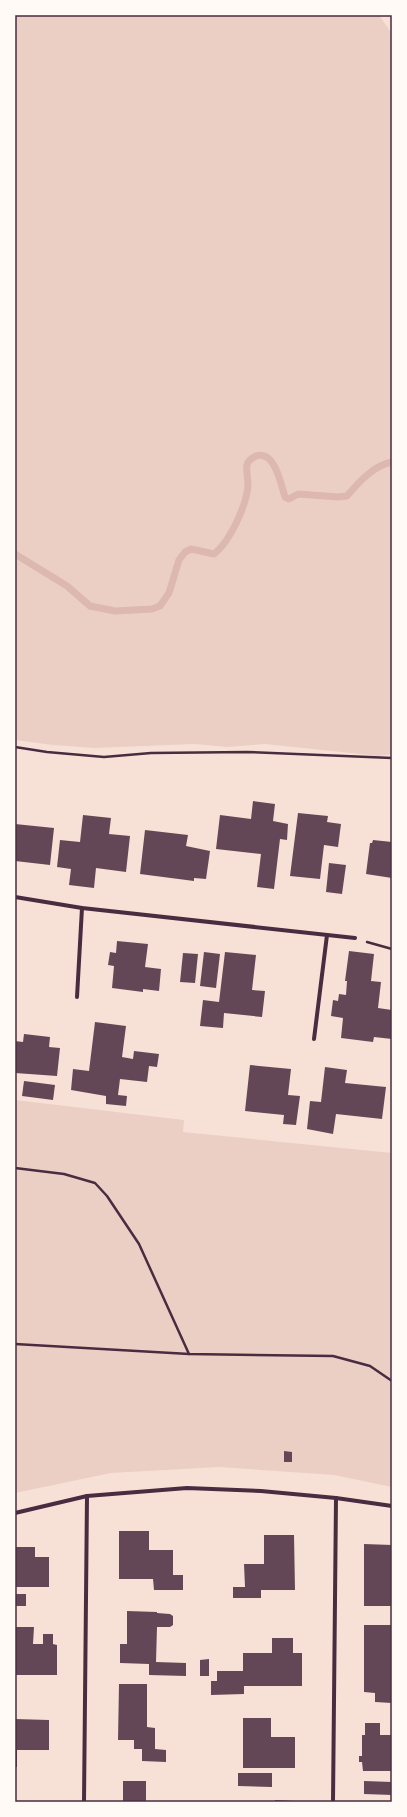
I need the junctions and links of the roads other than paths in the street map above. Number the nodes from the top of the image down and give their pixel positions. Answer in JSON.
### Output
{"nodes":[{"id":1,"x":15,"y":897,"type":"edge"},
{"id":2,"x":82,"y":908,"type":"junction"},
{"id":3,"x":327,"y":935,"type":"junction"},
{"id":4,"x":355,"y":938,"type":"road end"},
{"id":5,"x":77,"y":998,"type":"dead end"},
{"id":6,"x":314,"y":1038,"type":"dead end"},
{"id":7,"x":87,"y":1496,"type":"junction"},
{"id":8,"x":336,"y":1498,"type":"junction"},
{"id":9,"x":392,"y":1506,"type":"edge"},
{"id":10,"x":15,"y":1513,"type":"edge"},
{"id":11,"x":84,"y":1802,"type":"edge"},
{"id":12,"x":333,"y":1802,"type":"edge"}],
"edges":[{"from":1,"to":2,"type":"street"},
{"from":2,"to":3,"type":"street"},
{"from":2,"to":5,"type":"street"},
{"from":3,"to":4,"type":"street"},
{"from":3,"to":6,"type":"street"},
{"from":7,"to":8,"type":"street"},
{"from":7,"to":10,"type":"street"},
{"from":7,"to":11,"type":"street"},
{"from":8,"to":9,"type":"street"},
{"from":8,"to":12,"type":"street"}]}
